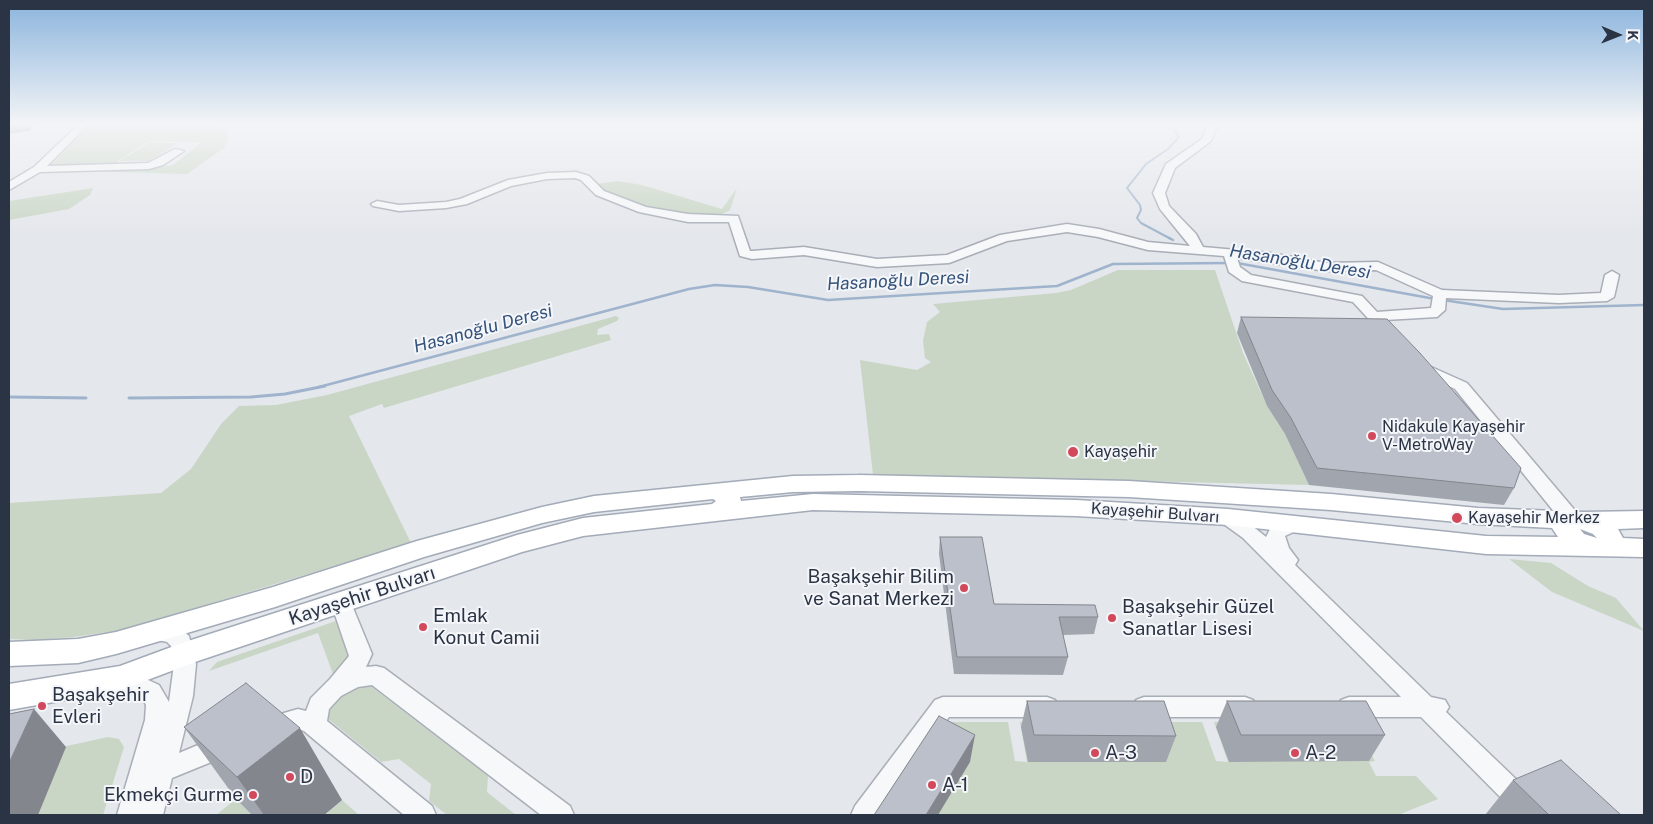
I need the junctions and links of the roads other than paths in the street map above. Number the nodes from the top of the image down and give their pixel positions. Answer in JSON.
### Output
{"nodes":[{"id":1,"x":46,"y":161,"type":"edge"},
{"id":2,"x":158,"y":161,"type":"edge"},
{"id":3,"x":1177,"y":161,"type":"edge"},
{"id":4,"x":38,"y":169,"type":"junction"},
{"id":5,"x":9,"y":187,"type":"edge"},
{"id":6,"x":377,"y":204,"type":"dead end"},
{"id":7,"x":734,"y":218,"type":"joint"},
{"id":8,"x":1199,"y":250,"type":"junction"},
{"id":9,"x":1232,"y":261,"type":"junction"},
{"id":10,"x":1612,"y":275,"type":"dead end"},
{"id":11,"x":1440,"y":298,"type":"junction"},
{"id":12,"x":1374,"y":316,"type":"junction"},
{"id":13,"x":716,"y":502,"type":"junction"},
{"id":14,"x":1228,"y":518,"type":"junction"},
{"id":15,"x":1574,"y":520,"type":"junction"},
{"id":16,"x":1644,"y":520,"type":"edge"},
{"id":17,"x":1292,"y":524,"type":"junction"},
{"id":18,"x":1598,"y":547,"type":"junction"},
{"id":19,"x":1644,"y":548,"type":"edge"},
{"id":20,"x":342,"y":603,"type":"junction"},
{"id":21,"x":156,"y":632,"type":"junction"},
{"id":22,"x":9,"y":654,"type":"edge"},
{"id":23,"x":185,"y":654,"type":"junction"},
{"id":24,"x":121,"y":678,"type":"junction"},
{"id":25,"x":339,"y":685,"type":"junction"},
{"id":26,"x":9,"y":697,"type":"edge"},
{"id":27,"x":1066,"y":707,"type":"edge"},
{"id":28,"x":1124,"y":707,"type":"edge"},
{"id":29,"x":1271,"y":707,"type":"edge"},
{"id":30,"x":1331,"y":707,"type":"edge"},
{"id":31,"x":1432,"y":707,"type":"junction"},
{"id":32,"x":314,"y":724,"type":"junction"},
{"id":33,"x":162,"y":771,"type":"junction"},
{"id":34,"x":130,"y":815,"type":"edge"},
{"id":35,"x":150,"y":815,"type":"edge"},
{"id":36,"x":423,"y":815,"type":"edge"},
{"id":37,"x":561,"y":815,"type":"edge"},
{"id":38,"x":864,"y":815,"type":"edge"},
{"id":39,"x":1535,"y":815,"type":"edge"},
{"id":40,"x":1548,"y":815,"type":"edge"}],
"edges":[{"from":1,"to":4,"type":"street"},
{"from":2,"to":4,"type":"street"},
{"from":3,"to":8,"type":"street"},
{"from":4,"to":5,"type":"street"},
{"from":6,"to":7,"type":"street"},
{"from":7,"to":8,"type":"street"},
{"from":8,"to":9,"type":"street"},
{"from":9,"to":11,"type":"street"},
{"from":9,"to":12,"type":"street"},
{"from":10,"to":11,"type":"street"},
{"from":11,"to":12,"type":"street"},
{"from":12,"to":15,"type":"street"},
{"from":13,"to":14,"type":"main road","name":"Kayaşehir Bulvarı"},
{"from":13,"to":15,"type":"main road","name":"Kayaşehir Bulvarı"},
{"from":13,"to":20,"type":"main road","name":"Kayaşehir Bulvarı"},
{"from":13,"to":21,"type":"main road","name":"Kayaşehir Bulvarı"},
{"from":14,"to":17,"type":"main road","name":"Kayaşehir Bulvarı"},
{"from":14,"to":31,"type":"street"},
{"from":15,"to":16,"type":"main road","name":"Kayaşehir Bulvarı"},
{"from":15,"to":18,"type":"main road","name":"Kayaşehir Bulvarı"},
{"from":17,"to":18,"type":"main road","name":"Kayaşehir Bulvarı"},
{"from":17,"to":31,"type":"street"},
{"from":18,"to":19,"type":"main road","name":"Kayaşehir Bulvarı"},
{"from":20,"to":23,"type":"main road","name":"Kayaşehir Bulvarı"},
{"from":20,"to":25,"type":"street"},
{"from":21,"to":22,"type":"main road","name":"Kayaşehir Bulvarı"},
{"from":21,"to":23,"type":"street"},
{"from":23,"to":24,"type":"main road","name":"Kayaşehir Bulvarı"},
{"from":23,"to":33,"type":"street"},
{"from":24,"to":26,"type":"main road","name":"Kayaşehir Bulvarı"},
{"from":24,"to":34,"type":"street"},
{"from":25,"to":32,"type":"street"},
{"from":25,"to":37,"type":"street"},
{"from":27,"to":38,"type":"street"},
{"from":28,"to":29,"type":"street"},
{"from":30,"to":31,"type":"street"},
{"from":31,"to":39,"type":"street"},
{"from":31,"to":40,"type":"street"},
{"from":32,"to":33,"type":"street"},
{"from":32,"to":36,"type":"street"},
{"from":33,"to":35,"type":"street"}]}
